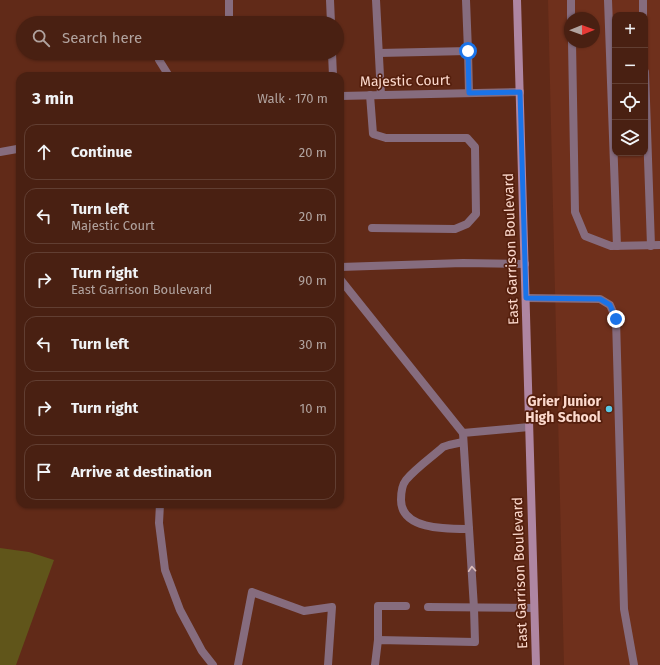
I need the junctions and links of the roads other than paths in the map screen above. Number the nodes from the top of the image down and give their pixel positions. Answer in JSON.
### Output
{"nodes":[{"id":1,"x":229,"y":0,"type":"edge"},
{"id":2,"x":330,"y":0,"type":"edge"},
{"id":3,"x":376,"y":0,"type":"edge"},
{"id":4,"x":466,"y":0,"type":"edge"},
{"id":5,"x":517,"y":0,"type":"edge"},
{"id":6,"x":571,"y":0,"type":"edge"},
{"id":7,"x":608,"y":0,"type":"edge"},
{"id":8,"x":643,"y":0,"type":"edge"},
{"id":9,"x":571,"y":12,"type":"edge"},
{"id":10,"x":643,"y":12,"type":"edge"},
{"id":11,"x":230,"y":16,"type":"edge"},
{"id":12,"x":331,"y":16,"type":"edge"},
{"id":13,"x":572,"y":48,"type":"edge"},
{"id":14,"x":468,"y":51,"type":"junction"},
{"id":15,"x":378,"y":53,"type":"junction"},
{"id":16,"x":159,"y":60,"type":"edge"},
{"id":17,"x":332,"y":60,"type":"edge"},
{"id":18,"x":166,"y":72,"type":"edge"},
{"id":19,"x":333,"y":72,"type":"edge"},
{"id":20,"x":645,"y":84,"type":"edge"},
{"id":21,"x":520,"y":92,"type":"junction"},
{"id":22,"x":469,"y":93,"type":"junction"},
{"id":23,"x":370,"y":95,"type":"junction"},
{"id":24,"x":381,"y":95,"type":"junction"},
{"id":25,"x":344,"y":96,"type":"edge"},
{"id":26,"x":16,"y":149,"type":"edge"},
{"id":27,"x":0,"y":152,"type":"edge"},
{"id":28,"x":372,"y":228,"type":"dead end"},
{"id":29,"x":616,"y":246,"type":"junction"},
{"id":30,"x":651,"y":246,"type":"junction"},
{"id":31,"x":660,"y":246,"type":"edge"},
{"id":32,"x":525,"y":264,"type":"junction"},
{"id":33,"x":344,"y":267,"type":"edge"},
{"id":34,"x":344,"y":284,"type":"edge"},
{"id":35,"x":526,"y":298,"type":"junction"},
{"id":36,"x":529,"y":427,"type":"junction"},
{"id":37,"x":462,"y":433,"type":"junction"},
{"id":38,"x":463,"y":442,"type":"junction"},
{"id":39,"x":160,"y":508,"type":"edge"},
{"id":40,"x":469,"y":530,"type":"junction"},
{"id":41,"x":406,"y":606,"type":"dead end"},
{"id":42,"x":428,"y":607,"type":"dead end"},
{"id":43,"x":474,"y":608,"type":"junction"},
{"id":44,"x":534,"y":608,"type":"junction"},
{"id":45,"x":378,"y":640,"type":"junction"},
{"id":46,"x":213,"y":665,"type":"edge"},
{"id":47,"x":238,"y":665,"type":"edge"},
{"id":48,"x":328,"y":665,"type":"edge"},
{"id":49,"x":375,"y":665,"type":"edge"},
{"id":50,"x":536,"y":665,"type":"edge"},
{"id":51,"x":634,"y":665,"type":"edge"}],
"edges":[{"from":1,"to":11,"type":"street"},
{"from":2,"to":12,"type":"street"},
{"from":3,"to":15,"type":"street"},
{"from":4,"to":14,"type":"street"},
{"from":5,"to":21,"type":"main road","name":"East Garrison Boulevard"},
{"from":6,"to":9,"type":"street"},
{"from":7,"to":29,"type":"street"},
{"from":8,"to":10,"type":"street"},
{"from":13,"to":29,"type":"street"},
{"from":14,"to":15,"type":"street"},
{"from":14,"to":22,"type":"street"},
{"from":15,"to":24,"type":"street"},
{"from":16,"to":18,"type":"street"},
{"from":17,"to":19,"type":"street"},
{"from":20,"to":30,"type":"street"},
{"from":21,"to":22,"type":"street","name":"Majestic Court"},
{"from":21,"to":32,"type":"main road","name":"East Garrison Boulevard"},
{"from":22,"to":24,"type":"street","name":"Majestic Court"},
{"from":23,"to":24,"type":"street","name":"Majestic Court"},
{"from":23,"to":25,"type":"street","name":"Majestic Court"},
{"from":23,"to":28,"type":"street"},
{"from":26,"to":27,"type":"street"},
{"from":29,"to":30,"type":"street"},
{"from":30,"to":31,"type":"street"},
{"from":32,"to":33,"type":"street"},
{"from":32,"to":35,"type":"main road","name":"East Garrison Boulevard"},
{"from":34,"to":37,"type":"street"},
{"from":35,"to":36,"type":"main road","name":"East Garrison Boulevard"},
{"from":35,"to":51,"type":"street"},
{"from":36,"to":37,"type":"street"},
{"from":36,"to":44,"type":"main road","name":"East Garrison Boulevard"},
{"from":37,"to":38,"type":"street"},
{"from":38,"to":40,"type":"street"},
{"from":38,"to":40,"type":"street"},
{"from":39,"to":46,"type":"street"},
{"from":43,"to":40,"type":"street","one_way":true},
{"from":41,"to":45,"type":"street"},
{"from":42,"to":43,"type":"street"},
{"from":43,"to":44,"type":"street"},
{"from":43,"to":45,"type":"street"},
{"from":44,"to":50,"type":"main road","name":"East Garrison Boulevard"},
{"from":45,"to":49,"type":"street"},
{"from":47,"to":48,"type":"street"}]}
